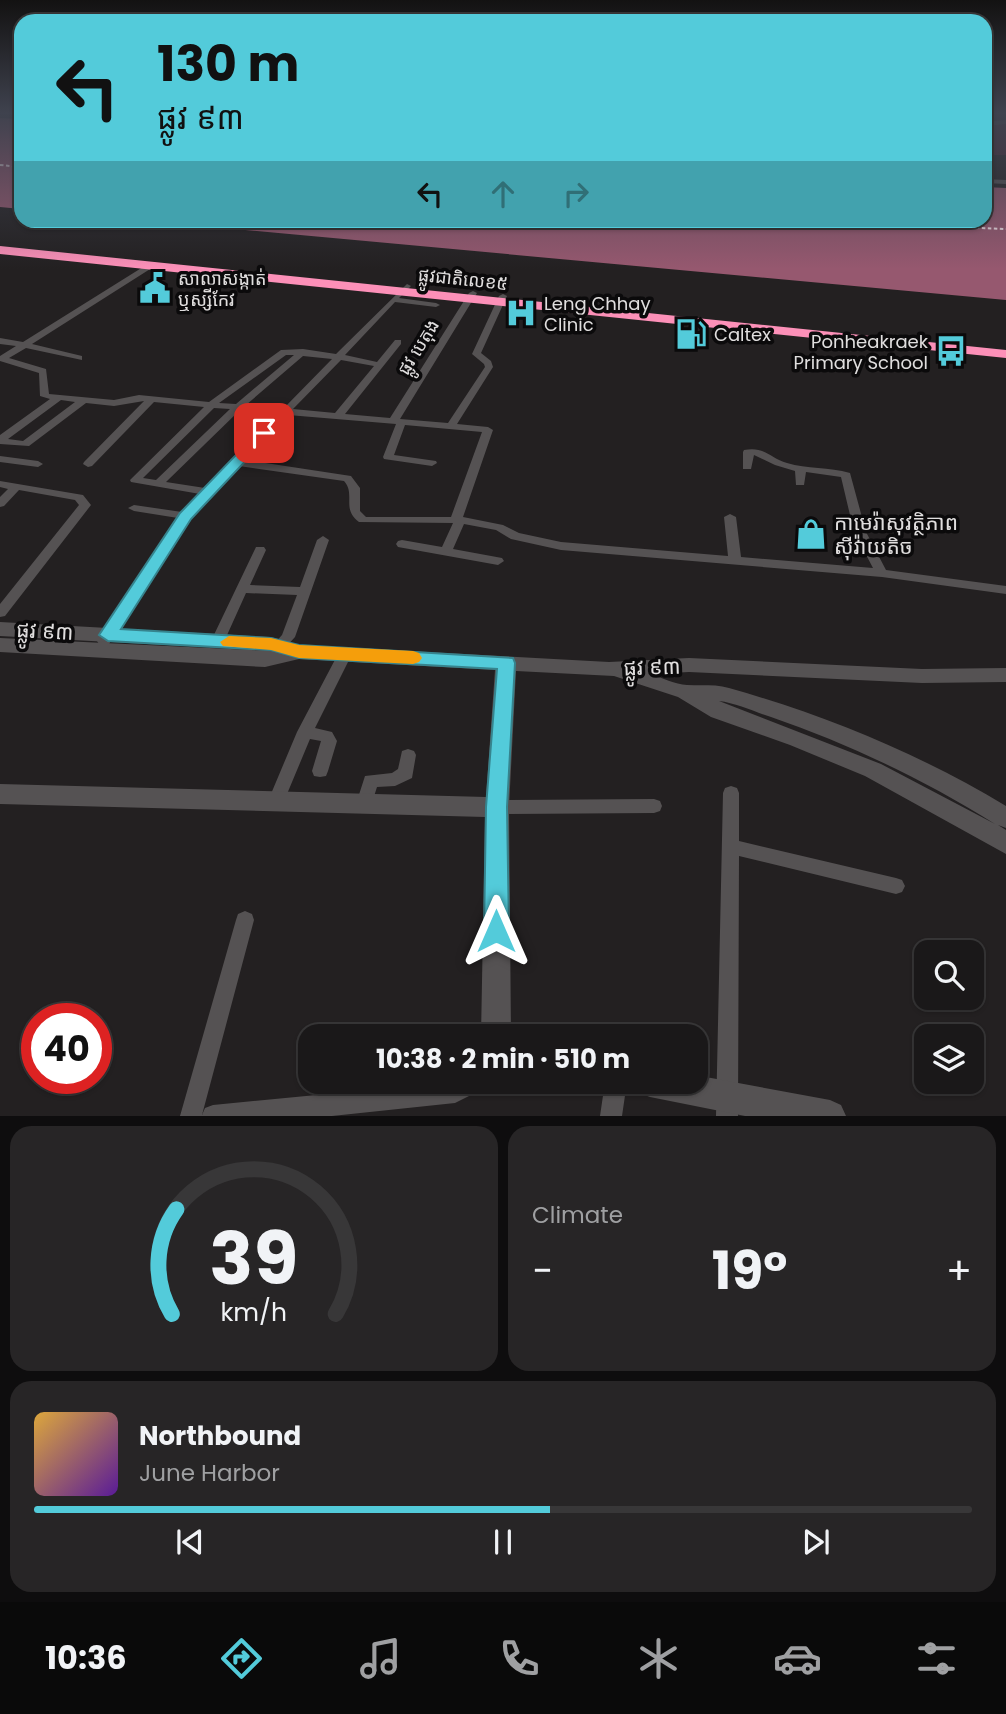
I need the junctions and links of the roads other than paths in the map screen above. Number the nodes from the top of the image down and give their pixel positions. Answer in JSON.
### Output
{"nodes":[{"id":1,"x":0,"y":248,"type":"edge"},
{"id":2,"x":154,"y":264,"type":"junction"},
{"id":3,"x":401,"y":292,"type":"junction"},
{"id":4,"x":471,"y":295,"type":"junction"},
{"id":5,"x":501,"y":298,"type":"junction"},
{"id":6,"x":436,"y":305,"type":"dead end"},
{"id":7,"x":0,"y":341,"type":"edge"},
{"id":8,"x":398,"y":342,"type":"dead end"},
{"id":9,"x":26,"y":345,"type":"junction"},
{"id":10,"x":1006,"y":348,"type":"edge"},
{"id":11,"x":303,"y":352,"type":"junction"},
{"id":12,"x":1006,"y":354,"type":"edge"},
{"id":13,"x":340,"y":357,"type":"junction"},
{"id":14,"x":79,"y":358,"type":"dead end"},
{"id":15,"x":380,"y":365,"type":"junction"},
{"id":16,"x":58,"y":398,"type":"junction"},
{"id":17,"x":84,"y":400,"type":"junction"},
{"id":18,"x":151,"y":400,"type":"junction"},
{"id":19,"x":211,"y":406,"type":"junction"},
{"id":20,"x":237,"y":408,"type":"junction"},
{"id":21,"x":285,"y":412,"type":"junction"},
{"id":22,"x":337,"y":417,"type":"junction"},
{"id":23,"x":398,"y":420,"type":"junction"},
{"id":24,"x":452,"y":425,"type":"junction"},
{"id":25,"x":0,"y":440,"type":"edge"},
{"id":26,"x":0,"y":458,"type":"edge"},
{"id":27,"x":236,"y":462,"type":"junction"},
{"id":28,"x":432,"y":463,"type":"dead end"},
{"id":29,"x":38,"y":464,"type":"dead end"},
{"id":30,"x":88,"y":464,"type":"dead end"},
{"id":31,"x":747,"y":467,"type":"dead end"},
{"id":32,"x":801,"y":468,"type":"junction"},
{"id":33,"x":800,"y":483,"type":"dead end"},
{"id":34,"x":0,"y":484,"type":"edge"},
{"id":35,"x":157,"y":485,"type":"junction"},
{"id":36,"x":16,"y":487,"type":"junction"},
{"id":37,"x":207,"y":492,"type":"junction"},
{"id":38,"x":0,"y":504,"type":"edge"},
{"id":39,"x":134,"y":508,"type":"dead end"},
{"id":40,"x":185,"y":516,"type":"junction"},
{"id":41,"x":730,"y":517,"type":"dead end"},
{"id":42,"x":458,"y":520,"type":"junction"},
{"id":43,"x":323,"y":540,"type":"dead end"},
{"id":44,"x":402,"y":544,"type":"dead end"},
{"id":45,"x":260,"y":550,"type":"dead end"},
{"id":46,"x":446,"y":552,"type":"junction"},
{"id":47,"x":498,"y":561,"type":"dead end"},
{"id":48,"x":735,"y":561,"type":"junction"},
{"id":49,"x":882,"y":573,"type":"junction"},
{"id":50,"x":242,"y":589,"type":"junction"},
{"id":51,"x":1006,"y":590,"type":"edge"},
{"id":52,"x":304,"y":591,"type":"junction"},
{"id":53,"x":0,"y":612,"type":"edge"},
{"id":54,"x":0,"y":629,"type":"edge"},
{"id":55,"x":218,"y":641,"type":"junction"},
{"id":56,"x":103,"y":643,"type":"junction"},
{"id":57,"x":0,"y":645,"type":"edge"},
{"id":58,"x":289,"y":649,"type":"junction"},
{"id":59,"x":345,"y":654,"type":"junction"},
{"id":60,"x":506,"y":663,"type":"junction"},
{"id":61,"x":690,"y":665,"type":"junction"},
{"id":62,"x":609,"y":669,"type":"junction"},
{"id":63,"x":1006,"y":675,"type":"edge"},
{"id":64,"x":685,"y":692,"type":"junction"},
{"id":65,"x":305,"y":732,"type":"junction"},
{"id":66,"x":408,"y":755,"type":"dead end"},
{"id":67,"x":320,"y":771,"type":"dead end"},
{"id":68,"x":731,"y":793,"type":"dead end"},
{"id":69,"x":0,"y":794,"type":"edge"},
{"id":70,"x":276,"y":802,"type":"junction"},
{"id":71,"x":365,"y":804,"type":"junction"},
{"id":72,"x":654,"y":806,"type":"dead end"},
{"id":73,"x":497,"y":807,"type":"junction"},
{"id":74,"x":1006,"y":818,"type":"edge"},
{"id":75,"x":1006,"y":843,"type":"edge"},
{"id":76,"x":730,"y":846,"type":"junction"},
{"id":77,"x":896,"y":887,"type":"dead end"},
{"id":78,"x":245,"y":920,"type":"dead end"},
{"id":79,"x":496,"y":1024,"type":"edge"},
{"id":80,"x":439,"y":1094,"type":"edge"},
{"id":81,"x":614,"y":1094,"type":"edge"},
{"id":82,"x":691,"y":1094,"type":"edge"},
{"id":83,"x":728,"y":1105,"type":"edge"},
{"id":84,"x":191,"y":1115,"type":"edge"},
{"id":85,"x":213,"y":1115,"type":"edge"},
{"id":86,"x":611,"y":1115,"type":"edge"},
{"id":87,"x":830,"y":1115,"type":"edge"}],
"edges":[{"from":1,"to":2,"type":"highway","name":"ផ្លូវជាតិលេខ៥"},
{"from":1,"to":3,"type":"highway","name":"ផ្លូវជាតិលេខ៥"},
{"from":2,"to":3,"type":"highway","name":"ផ្លូវជាតិលេខ៥"},
{"from":2,"to":9,"type":"street"},
{"from":3,"to":4,"type":"highway","name":"ផ្លូវជាតិលេខ៥"},
{"from":3,"to":6,"type":"street"},
{"from":3,"to":13,"type":"street"},
{"from":4,"to":5,"type":"highway","name":"ផ្លូវជាតិលេខ៥"},
{"from":4,"to":23,"type":"street","name":"ផ្លូវ បេតុង"},
{"from":5,"to":10,"type":"highway","name":"ផ្លូវជាតិលេខ៥"},
{"from":5,"to":12,"type":"highway","name":"ផ្លូវជាតិលេខ៥"},
{"from":5,"to":24,"type":"street"},
{"from":7,"to":9,"type":"street"},
{"from":8,"to":15,"type":"street"},
{"from":9,"to":14,"type":"street"},
{"from":9,"to":16,"type":"street"},
{"from":11,"to":13,"type":"street"},
{"from":11,"to":19,"type":"street"},
{"from":11,"to":20,"type":"street"},
{"from":13,"to":15,"type":"street"},
{"from":13,"to":21,"type":"street"},
{"from":15,"to":22,"type":"street"},
{"from":16,"to":17,"type":"street"},
{"from":16,"to":25,"type":"street"},
{"from":17,"to":18,"type":"street"},
{"from":17,"to":25,"type":"street"},
{"from":18,"to":19,"type":"street"},
{"from":18,"to":30,"type":"street"},
{"from":19,"to":20,"type":"street"},
{"from":19,"to":35,"type":"street"},
{"from":20,"to":21,"type":"street"},
{"from":20,"to":35,"type":"street"},
{"from":21,"to":22,"type":"street"},
{"from":21,"to":27,"type":"street"},
{"from":22,"to":23,"type":"street"},
{"from":23,"to":24,"type":"street"},
{"from":23,"to":28,"type":"street"},
{"from":24,"to":42,"type":"street"},
{"from":26,"to":29,"type":"street"},
{"from":27,"to":37,"type":"street"},
{"from":27,"to":42,"type":"street"},
{"from":31,"to":32,"type":"street"},
{"from":32,"to":33,"type":"street"},
{"from":32,"to":49,"type":"street"},
{"from":34,"to":36,"type":"street"},
{"from":35,"to":37,"type":"street"},
{"from":36,"to":38,"type":"street"},
{"from":36,"to":53,"type":"street"},
{"from":37,"to":40,"type":"street"},
{"from":39,"to":40,"type":"street"},
{"from":40,"to":56,"type":"street"},
{"from":41,"to":48,"type":"street"},
{"from":42,"to":46,"type":"street"},
{"from":42,"to":48,"type":"street"},
{"from":43,"to":52,"type":"street"},
{"from":44,"to":46,"type":"street"},
{"from":45,"to":50,"type":"street"},
{"from":46,"to":47,"type":"street"},
{"from":48,"to":49,"type":"street"},
{"from":49,"to":51,"type":"street"},
{"from":50,"to":52,"type":"street"},
{"from":50,"to":55,"type":"street"},
{"from":52,"to":58,"type":"street"},
{"from":54,"to":56,"type":"street","name":"ផ្លូវ ៩៣"},
{"from":55,"to":56,"type":"street","name":"ផ្លូវ ៩៣"},
{"from":55,"to":58,"type":"street","name":"ផ្លូវ ៩៣"},
{"from":56,"to":57,"type":"street","name":"ផ្លូវ ៩៣"},
{"from":56,"to":58,"type":"street","name":"ផ្លូវ ៩៣"},
{"from":58,"to":59,"type":"street","name":"ផ្លូវ ៩៣"},
{"from":59,"to":60,"type":"street","name":"ផ្លូវ ៩៣"},
{"from":59,"to":65,"type":"street"},
{"from":60,"to":62,"type":"street","name":"ផ្លូវ ៩៣"},
{"from":60,"to":73,"type":"street"},
{"from":61,"to":62,"type":"street","name":"ផ្លូវ ៩៣"},
{"from":61,"to":63,"type":"street","name":"ផ្លូវ ៩៣"},
{"from":61,"to":64,"type":"street"},
{"from":62,"to":64,"type":"street"},
{"from":64,"to":74,"type":"street"},
{"from":64,"to":75,"type":"street"},
{"from":65,"to":67,"type":"street"},
{"from":65,"to":70,"type":"street"},
{"from":66,"to":71,"type":"street"},
{"from":68,"to":76,"type":"street"},
{"from":69,"to":70,"type":"street"},
{"from":70,"to":71,"type":"street"},
{"from":71,"to":73,"type":"street"},
{"from":72,"to":73,"type":"street"},
{"from":73,"to":79,"type":"street"},
{"from":76,"to":77,"type":"street"},
{"from":76,"to":83,"type":"street"},
{"from":78,"to":84,"type":"street"},
{"from":80,"to":85,"type":"street"},
{"from":81,"to":86,"type":"street"},
{"from":82,"to":83,"type":"street"},
{"from":83,"to":87,"type":"street"}]}
